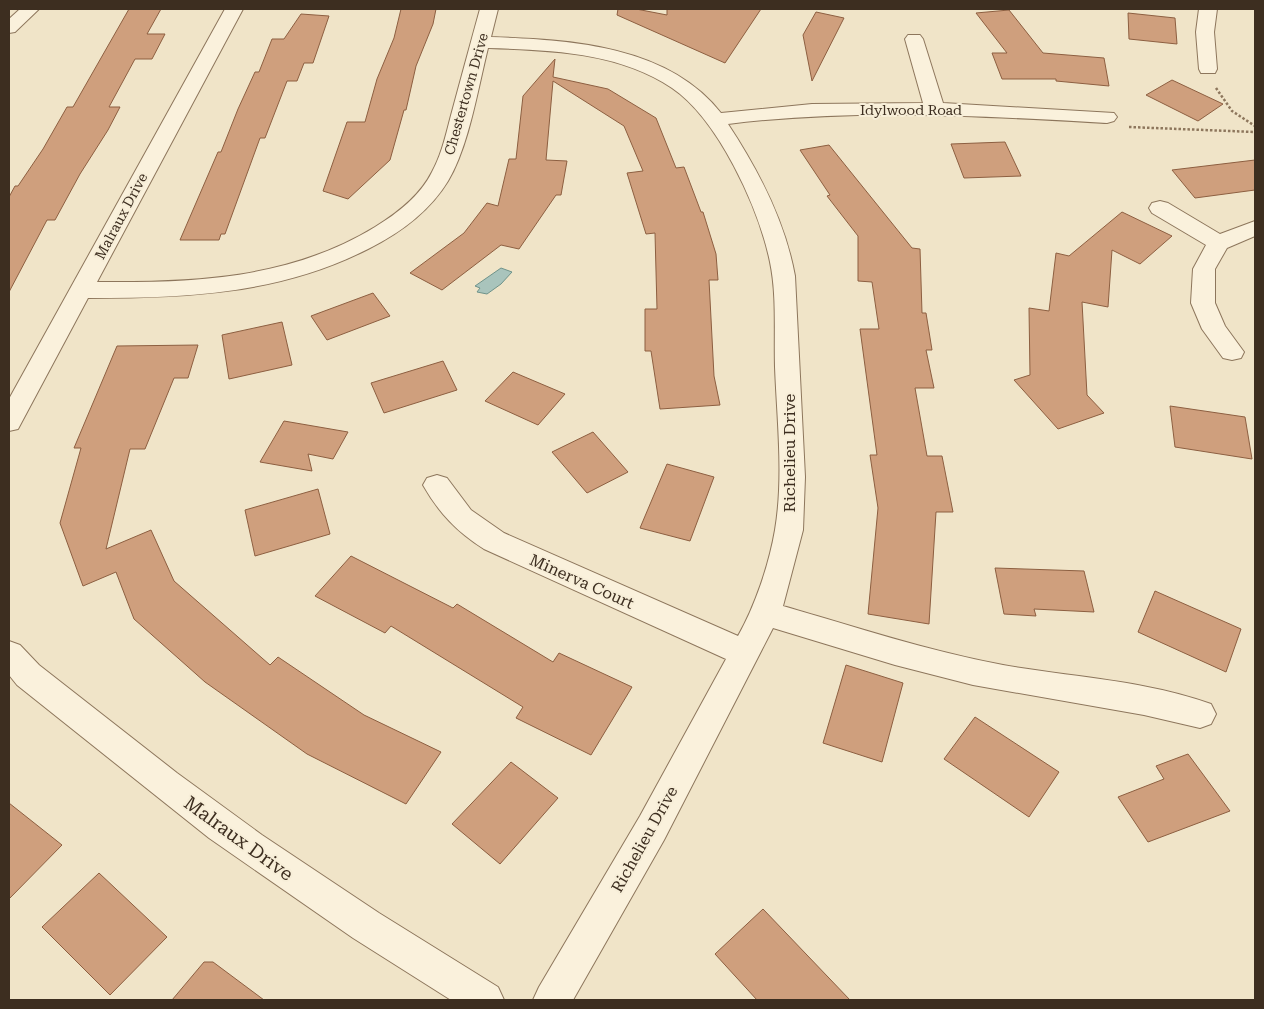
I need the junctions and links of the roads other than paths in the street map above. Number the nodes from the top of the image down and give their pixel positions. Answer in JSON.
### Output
{"nodes":[{"id":1,"x":30,"y":9,"type":"edge"},
{"id":2,"x":234,"y":9,"type":"edge"},
{"id":3,"x":489,"y":9,"type":"edge"},
{"id":4,"x":1208,"y":9,"type":"edge"},
{"id":5,"x":9,"y":28,"type":"edge"},
{"id":6,"x":914,"y":39,"type":"dead end"},
{"id":7,"x":481,"y":42,"type":"junction"},
{"id":8,"x":1208,"y":69,"type":"road end"},
{"id":9,"x":935,"y":110,"type":"junction"},
{"id":10,"x":1107,"y":117,"type":"road end"},
{"id":11,"x":715,"y":120,"type":"junction"},
{"id":12,"x":1160,"y":208,"type":"dead end"},
{"id":13,"x":1255,"y":228,"type":"edge"},
{"id":14,"x":1218,"y":243,"type":"junction"},
{"id":15,"x":82,"y":290,"type":"junction"},
{"id":16,"x":1232,"y":352,"type":"dead end"},
{"id":17,"x":9,"y":422,"type":"edge"},
{"id":18,"x":437,"y":485,"type":"dead end"},
{"id":19,"x":766,"y":612,"type":"junction"},
{"id":20,"x":9,"y":654,"type":"edge"},
{"id":21,"x":746,"y":654,"type":"junction"},
{"id":22,"x":1200,"y":714,"type":"dead end"},
{"id":23,"x":485,"y":1000,"type":"edge"},
{"id":24,"x":552,"y":1000,"type":"edge"}],
"edges":[{"from":1,"to":5,"type":"street"},
{"from":2,"to":15,"type":"street","name":"Malraux Drive"},
{"from":3,"to":7,"type":"street","name":"Chestertown Drive"},
{"from":4,"to":8,"type":"street"},
{"from":6,"to":9,"type":"street"},
{"from":7,"to":11,"type":"street","name":"Richelieu Drive"},
{"from":7,"to":15,"type":"street","name":"Chestertown Drive"},
{"from":9,"to":10,"type":"street","name":"Idylwood Road"},
{"from":9,"to":11,"type":"street","name":"Idylwood Road"},
{"from":11,"to":19,"type":"street","name":"Richelieu Drive"},
{"from":12,"to":14,"type":"street"},
{"from":13,"to":14,"type":"street"},
{"from":14,"to":16,"type":"street"},
{"from":15,"to":17,"type":"street","name":"Malraux Drive"},
{"from":18,"to":21,"type":"street","name":"Minerva Court"},
{"from":19,"to":21,"type":"street","name":"Richelieu Drive"},
{"from":19,"to":22,"type":"street"},
{"from":20,"to":23,"type":"street","name":"Malraux Drive"},
{"from":21,"to":24,"type":"street","name":"Richelieu Drive"}]}
